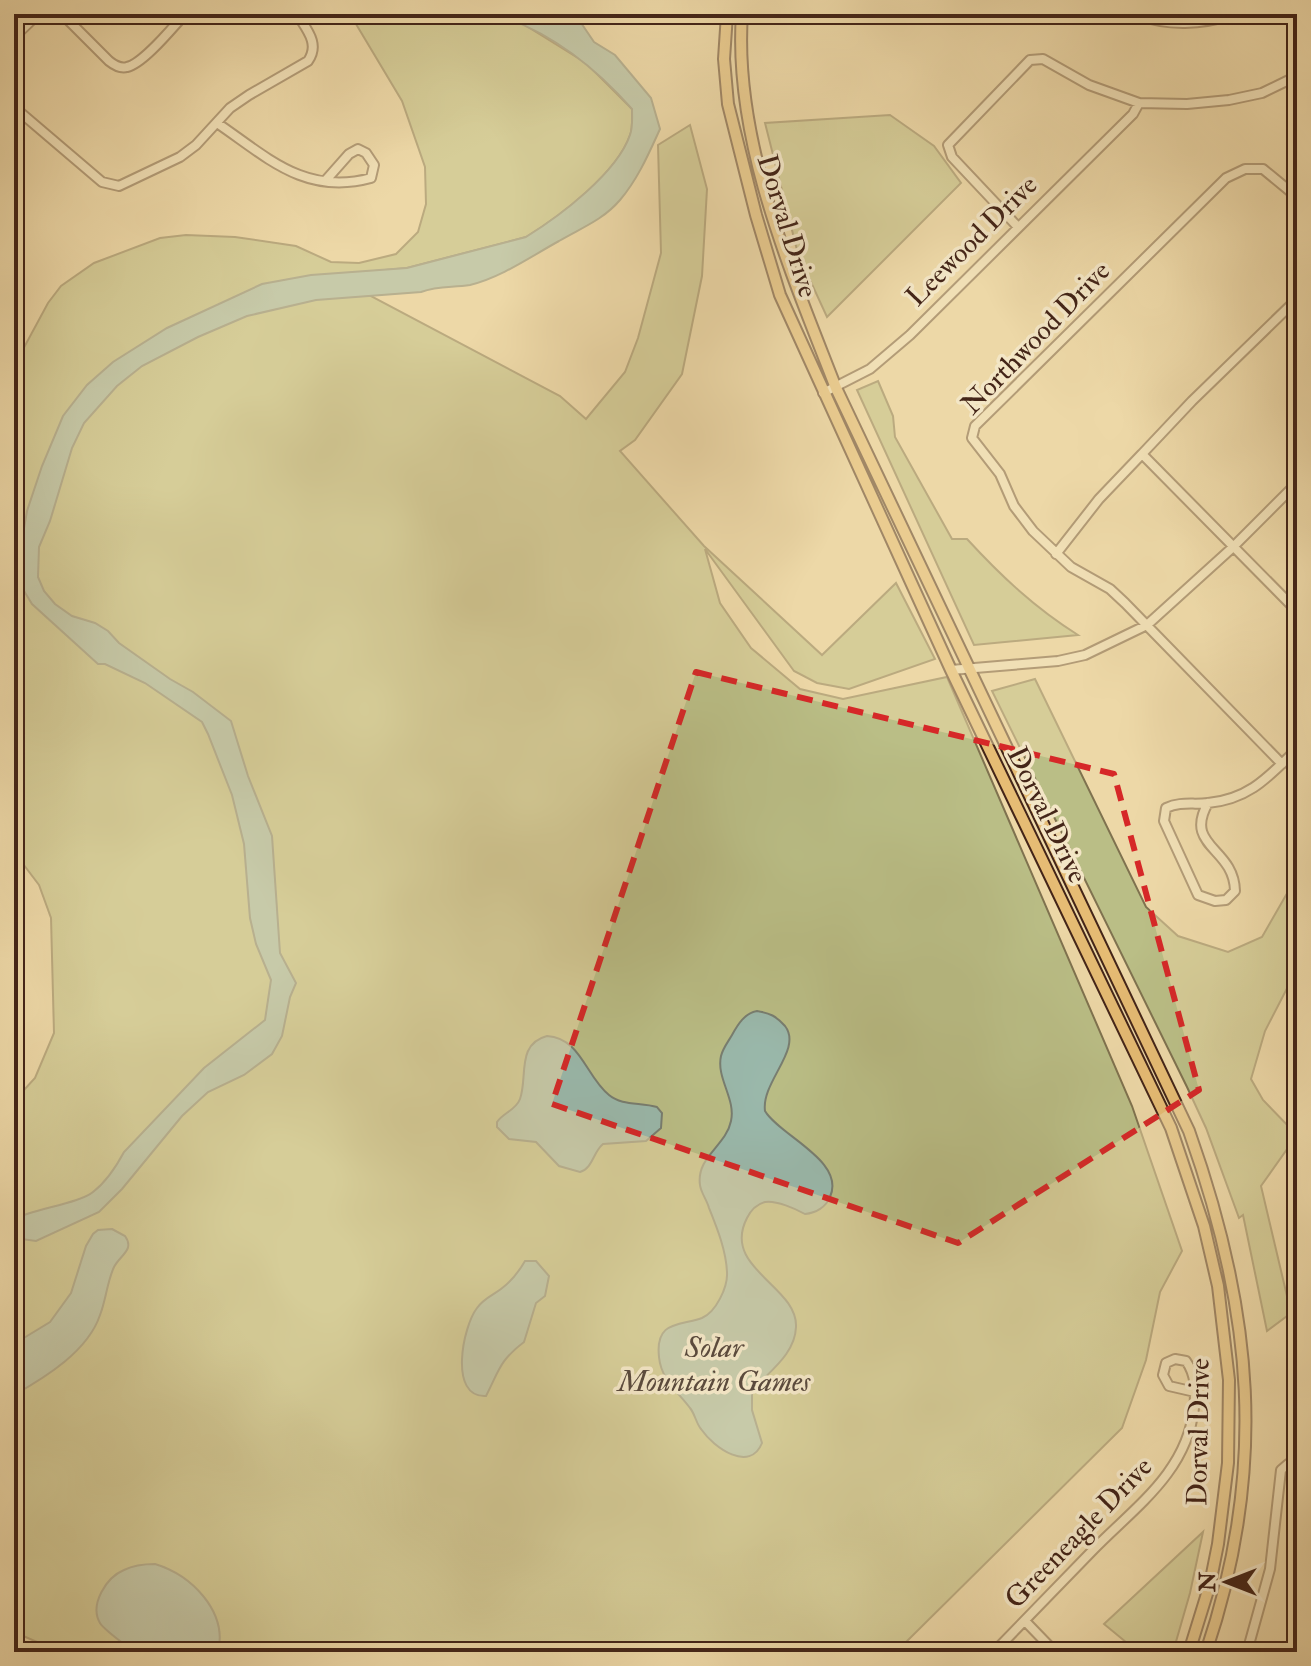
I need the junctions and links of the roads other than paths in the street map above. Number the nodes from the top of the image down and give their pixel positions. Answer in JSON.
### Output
{"nodes":[{"id":1,"x":38,"y":14,"type":"edge"},
{"id":2,"x":62,"y":14,"type":"edge"},
{"id":3,"x":185,"y":14,"type":"edge"},
{"id":4,"x":297,"y":14,"type":"edge"},
{"id":5,"x":727,"y":14,"type":"edge"},
{"id":6,"x":742,"y":14,"type":"edge"},
{"id":7,"x":1134,"y":14,"type":"edge"},
{"id":8,"x":1236,"y":14,"type":"edge"},
{"id":9,"x":14,"y":37,"type":"edge"},
{"id":10,"x":1297,"y":76,"type":"edge"},
{"id":11,"x":1139,"y":103,"type":"junction"},
{"id":12,"x":14,"y":107,"type":"edge"},
{"id":13,"x":217,"y":123,"type":"junction"},
{"id":14,"x":326,"y":180,"type":"junction"},
{"id":15,"x":1297,"y":197,"type":"edge"},
{"id":16,"x":1017,"y":226,"type":"junction"},
{"id":17,"x":1297,"y":299,"type":"edge"},
{"id":18,"x":836,"y":388,"type":"junction"},
{"id":19,"x":823,"y":393,"type":"junction"},
{"id":20,"x":1142,"y":454,"type":"junction"},
{"id":21,"x":1297,"y":483,"type":"edge"},
{"id":22,"x":1232,"y":548,"type":"junction"},
{"id":23,"x":1056,"y":554,"type":"junction"},
{"id":24,"x":1297,"y":611,"type":"edge"},
{"id":25,"x":1147,"y":625,"type":"junction"},
{"id":26,"x":969,"y":669,"type":"junction"},
{"id":27,"x":951,"y":670,"type":"junction"},
{"id":28,"x":1297,"y":749,"type":"edge"},
{"id":29,"x":1282,"y":764,"type":"junction"},
{"id":30,"x":1208,"y":803,"type":"junction"},
{"id":31,"x":1295,"y":1286,"type":"edge"},
{"id":32,"x":1297,"y":1301,"type":"edge"},
{"id":33,"x":1195,"y":1392,"type":"junction"},
{"id":34,"x":1297,"y":1463,"type":"edge"},
{"id":35,"x":1025,"y":1621,"type":"junction"},
{"id":36,"x":994,"y":1652,"type":"edge"},
{"id":37,"x":1055,"y":1652,"type":"edge"},
{"id":38,"x":1189,"y":1652,"type":"edge"},
{"id":39,"x":1206,"y":1652,"type":"edge"},
{"id":40,"x":1247,"y":1652,"type":"edge"}],
"edges":[{"from":1,"to":9,"type":"street"},
{"from":2,"to":3,"type":"street"},
{"from":4,"to":13,"type":"street"},
{"from":5,"to":19,"type":"main road","name":"Dorval Drive"},
{"from":6,"to":18,"type":"main road","name":"Dorval Drive"},
{"from":7,"to":8,"type":"street"},
{"from":10,"to":11,"type":"street"},
{"from":11,"to":16,"type":"street","name":"Leewood Drive"},
{"from":11,"to":16,"type":"street"},
{"from":12,"to":13,"type":"street"},
{"from":13,"to":14,"type":"street"},
{"from":14,"to":14,"type":"street"},
{"from":15,"to":23,"type":"street","name":"Northwood Drive"},
{"from":16,"to":18,"type":"street","name":"Leewood Drive"},
{"from":17,"to":20,"type":"street"},
{"from":18,"to":19,"type":"street","name":"Leewood Drive"},
{"from":18,"to":26,"type":"main road","name":"Dorval Drive"},
{"from":19,"to":27,"type":"main road","name":"Dorval Drive"},
{"from":20,"to":22,"type":"street"},
{"from":20,"to":23,"type":"street"},
{"from":21,"to":22,"type":"street"},
{"from":22,"to":24,"type":"street"},
{"from":22,"to":25,"type":"street"},
{"from":23,"to":25,"type":"street","name":"Northwood Drive"},
{"from":25,"to":26,"type":"street"},
{"from":25,"to":29,"type":"street","name":"Northwood Drive"},
{"from":26,"to":27,"type":"street"},
{"from":26,"to":39,"type":"main road","name":"Dorval Drive"},
{"from":27,"to":38,"type":"main road","name":"Dorval Drive"},
{"from":28,"to":29,"type":"street"},
{"from":29,"to":30,"type":"street"},
{"from":30,"to":30,"type":"street"},
{"from":31,"to":32,"type":"street"},
{"from":33,"to":33,"type":"street"},
{"from":33,"to":35,"type":"street","name":"Greeneagle Drive"},
{"from":34,"to":40,"type":"street"},
{"from":35,"to":36,"type":"street","name":"Greeneagle Drive"},
{"from":35,"to":37,"type":"street"}]}
